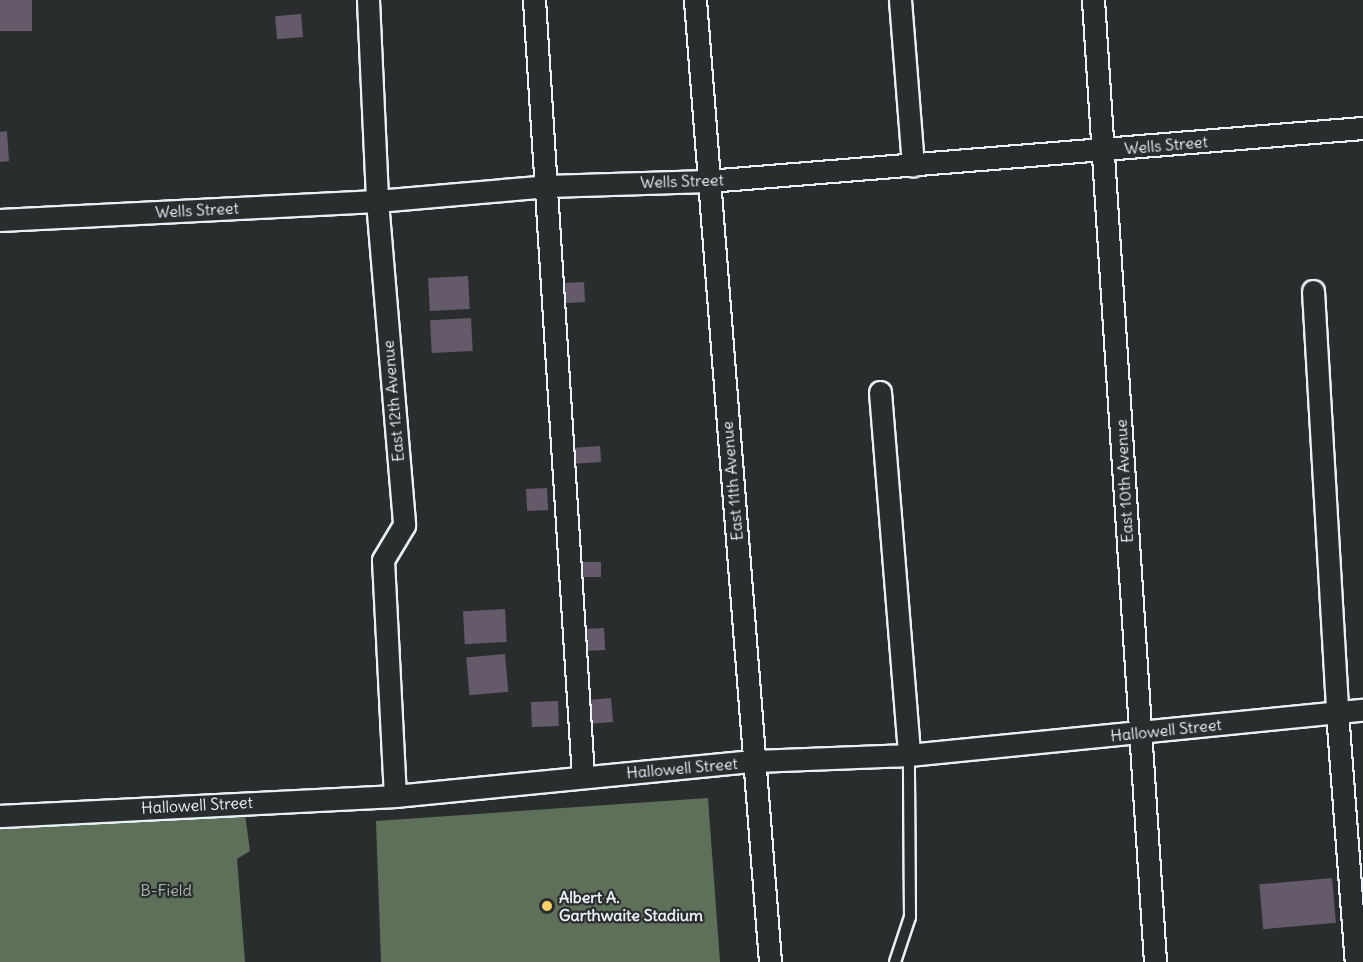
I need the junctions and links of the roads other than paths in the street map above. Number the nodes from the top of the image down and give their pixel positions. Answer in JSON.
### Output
{"nodes":[{"id":1,"x":368,"y":0,"type":"edge"},
{"id":2,"x":534,"y":0,"type":"edge"},
{"id":3,"x":695,"y":0,"type":"edge"},
{"id":4,"x":900,"y":0,"type":"edge"},
{"id":5,"x":1094,"y":0,"type":"edge"},
{"id":6,"x":1363,"y":128,"type":"edge"},
{"id":7,"x":1105,"y":150,"type":"junction"},
{"id":8,"x":913,"y":165,"type":"junction"},
{"id":9,"x":708,"y":181,"type":"junction"},
{"id":10,"x":548,"y":186,"type":"junction"},
{"id":11,"x":377,"y":201,"type":"junction"},
{"id":12,"x":0,"y":220,"type":"edge"},
{"id":13,"x":1313,"y":291,"type":"dead end"},
{"id":14,"x":880,"y":392,"type":"dead end"},
{"id":15,"x":1363,"y":710,"type":"edge"},
{"id":16,"x":1337,"y":712,"type":"junction"},
{"id":17,"x":1140,"y":733,"type":"junction"},
{"id":18,"x":909,"y":755,"type":"junction"},
{"id":19,"x":754,"y":761,"type":"junction"},
{"id":20,"x":583,"y":777,"type":"junction"},
{"id":21,"x":395,"y":796,"type":"junction"},
{"id":22,"x":0,"y":816,"type":"edge"},
{"id":23,"x":771,"y":962,"type":"edge"},
{"id":24,"x":895,"y":962,"type":"edge"},
{"id":25,"x":1155,"y":962,"type":"edge"},
{"id":26,"x":1356,"y":962,"type":"edge"}],
"edges":[{"from":1,"to":11,"type":"street","name":"East 12th Avenue"},
{"from":2,"to":10,"type":"street"},
{"from":3,"to":9,"type":"street","name":"East 11th Avenue"},
{"from":4,"to":8,"type":"street"},
{"from":5,"to":7,"type":"street","name":"East 10th Avenue"},
{"from":6,"to":7,"type":"street","name":"Wells Street"},
{"from":7,"to":8,"type":"street","name":"Wells Street"},
{"from":7,"to":17,"type":"street","name":"East 10th Avenue"},
{"from":8,"to":9,"type":"street","name":"Wells Street"},
{"from":9,"to":10,"type":"street","name":"Wells Street"},
{"from":9,"to":19,"type":"street","name":"East 11th Avenue"},
{"from":10,"to":11,"type":"street","name":"Wells Street"},
{"from":10,"to":20,"type":"street"},
{"from":11,"to":12,"type":"street","name":"Wells Street"},
{"from":11,"to":21,"type":"street","name":"East 12th Avenue"},
{"from":13,"to":16,"type":"street"},
{"from":14,"to":18,"type":"street"},
{"from":15,"to":16,"type":"street","name":"Hallowell Street"},
{"from":16,"to":17,"type":"street","name":"Hallowell Street"},
{"from":16,"to":26,"type":"street"},
{"from":17,"to":18,"type":"street","name":"Hallowell Street"},
{"from":17,"to":25,"type":"street","name":"East 10th Avenue"},
{"from":18,"to":19,"type":"street","name":"Hallowell Street"},
{"from":18,"to":24,"type":"lane"},
{"from":19,"to":20,"type":"street","name":"Hallowell Street"},
{"from":19,"to":23,"type":"street","name":"East 11th Avenue"},
{"from":20,"to":21,"type":"street","name":"Hallowell Street"},
{"from":21,"to":22,"type":"street","name":"Hallowell Street"}]}
